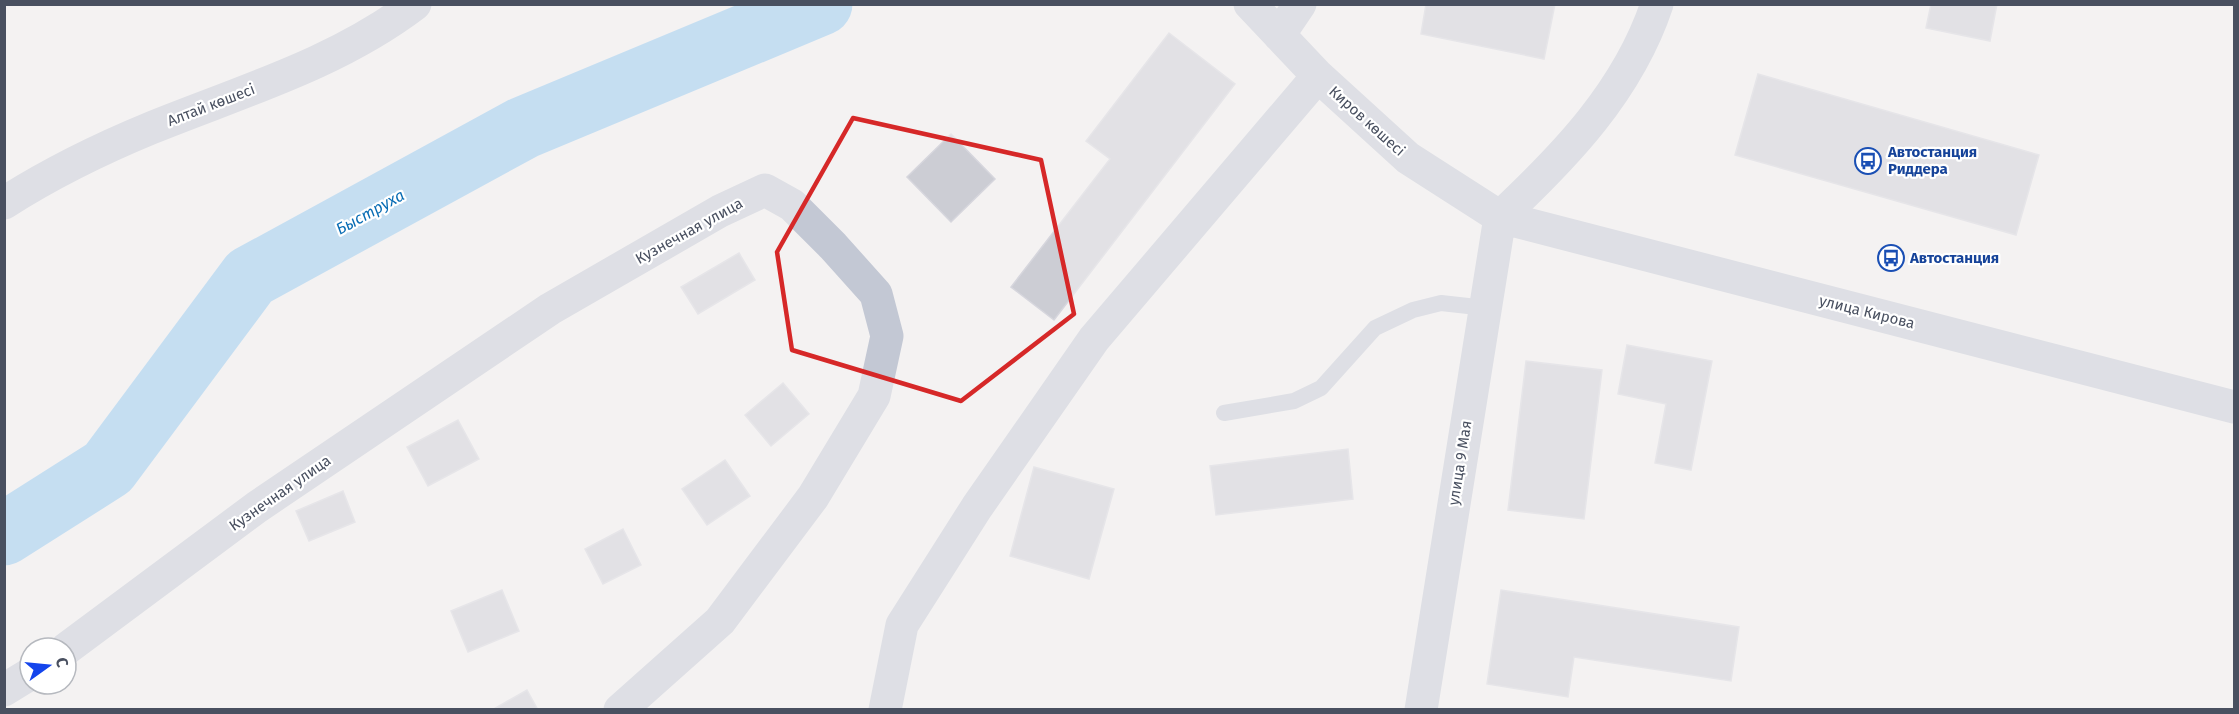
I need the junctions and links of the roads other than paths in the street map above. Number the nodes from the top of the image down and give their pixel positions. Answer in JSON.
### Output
{"nodes":[{"id":1,"x":415,"y":4,"type":"edge"},
{"id":2,"x":1250,"y":4,"type":"edge"},
{"id":3,"x":1300,"y":4,"type":"edge"},
{"id":4,"x":1657,"y":4,"type":"edge"},
{"id":5,"x":1279,"y":35,"type":"junction"},
{"id":6,"x":1318,"y":76,"type":"junction"},
{"id":7,"x":4,"y":203,"type":"edge"},
{"id":8,"x":1500,"y":217,"type":"junction"},
{"id":9,"x":1486,"y":308,"type":"junction"},
{"id":10,"x":2235,"y":407,"type":"edge"},
{"id":11,"x":1224,"y":413,"type":"dead end"},
{"id":12,"x":78,"y":640,"type":"edge"},
{"id":13,"x":18,"y":681,"type":"edge"},
{"id":14,"x":4,"y":690,"type":"edge"},
{"id":15,"x":620,"y":710,"type":"edge"},
{"id":16,"x":885,"y":710,"type":"edge"},
{"id":17,"x":1420,"y":710,"type":"edge"}],
"edges":[{"from":1,"to":7,"type":"street","name":"Алтай көшесі"},
{"from":2,"to":5,"type":"street","name":"Киров көшесі"},
{"from":3,"to":5,"type":"street"},
{"from":4,"to":8,"type":"street"},
{"from":5,"to":6,"type":"street","name":"Киров көшесі"},
{"from":6,"to":8,"type":"street","name":"Киров көшесі"},
{"from":6,"to":16,"type":"street"},
{"from":8,"to":9,"type":"street","name":"улица 9 Мая"},
{"from":8,"to":10,"type":"street","name":"улица Кирова"},
{"from":9,"to":11,"type":"lane"},
{"from":9,"to":17,"type":"street","name":"улица 9 Мая"},
{"from":12,"to":15,"type":"street","name":"Кузнечная улица"},
{"from":13,"to":14,"type":"street"}]}
